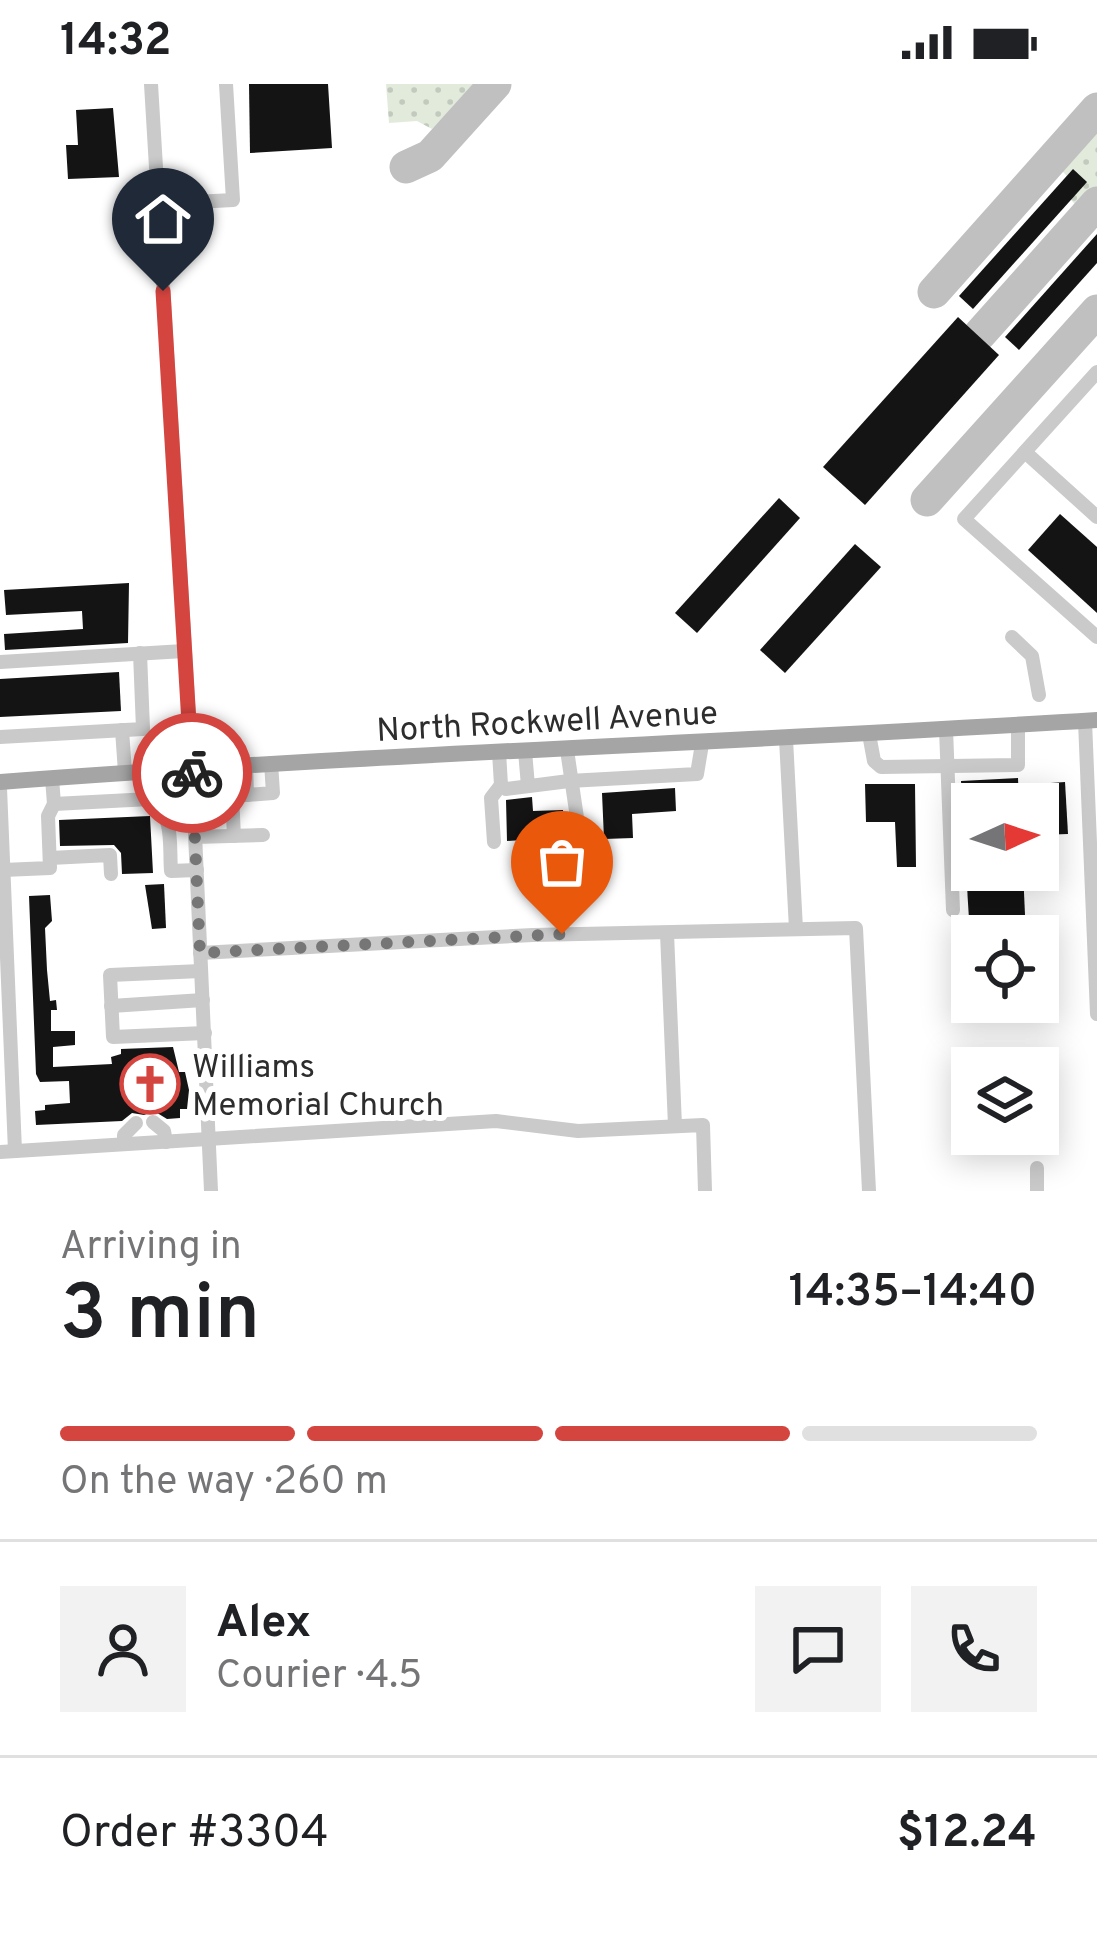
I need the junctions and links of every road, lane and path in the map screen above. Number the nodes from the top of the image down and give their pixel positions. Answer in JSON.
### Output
{"nodes":[{"id":1,"x":151,"y":84,"type":"edge"},
{"id":2,"x":226,"y":84,"type":"edge"},
{"id":3,"x":158,"y":204,"type":"junction"},
{"id":4,"x":1097,"y":372,"type":"edge"},
{"id":5,"x":1025,"y":452,"type":"junction"},
{"id":6,"x":1097,"y":517,"type":"edge"},
{"id":7,"x":1012,"y":637,"type":"dead end"},
{"id":8,"x":1097,"y":637,"type":"edge"},
{"id":9,"x":184,"y":651,"type":"junction"},
{"id":10,"x":140,"y":653,"type":"junction"},
{"id":11,"x":0,"y":662,"type":"edge"},
{"id":12,"x":1039,"y":695,"type":"dead end"},
{"id":13,"x":1091,"y":721,"type":"edge"},
{"id":14,"x":1018,"y":725,"type":"junction"},
{"id":15,"x":946,"y":729,"type":"junction"},
{"id":16,"x":122,"y":730,"type":"junction"},
{"id":17,"x":869,"y":734,"type":"junction"},
{"id":18,"x":0,"y":737,"type":"edge"},
{"id":19,"x":787,"y":739,"type":"junction"},
{"id":20,"x":702,"y":744,"type":"junction"},
{"id":21,"x":677,"y":745,"type":"junction"},
{"id":22,"x":626,"y":747,"type":"junction"},
{"id":23,"x":567,"y":750,"type":"junction"},
{"id":24,"x":525,"y":751,"type":"junction"},
{"id":25,"x":499,"y":752,"type":"junction"},
{"id":26,"x":272,"y":763,"type":"junction"},
{"id":27,"x":245,"y":764,"type":"junction"},
{"id":28,"x":948,"y":766,"type":"junction"},
{"id":29,"x":192,"y":767,"type":"junction"},
{"id":30,"x":130,"y":772,"type":"junction"},
{"id":31,"x":677,"y":775,"type":"junction"},
{"id":32,"x":636,"y":777,"type":"junction"},
{"id":33,"x":52,"y":778,"type":"junction"},
{"id":34,"x":619,"y":778,"type":"junction"},
{"id":35,"x":569,"y":781,"type":"junction"},
{"id":36,"x":0,"y":785,"type":"edge"},
{"id":37,"x":501,"y":785,"type":"junction"},
{"id":38,"x":528,"y":786,"type":"junction"},
{"id":39,"x":247,"y":795,"type":"junction"},
{"id":40,"x":139,"y":800,"type":"junction"},
{"id":41,"x":54,"y":804,"type":"junction"},
{"id":42,"x":169,"y":832,"type":"junction"},
{"id":43,"x":195,"y":834,"type":"junction"},
{"id":44,"x":263,"y":835,"type":"dead end"},
{"id":45,"x":234,"y":836,"type":"junction"},
{"id":46,"x":580,"y":838,"type":"dead end"},
{"id":47,"x":494,"y":842,"type":"dead end"},
{"id":48,"x":50,"y":858,"type":"junction"},
{"id":49,"x":3,"y":870,"type":"junction"},
{"id":50,"x":196,"y":870,"type":"junction"},
{"id":51,"x":111,"y":874,"type":"dead end"},
{"id":52,"x":953,"y":910,"type":"dead end"},
{"id":53,"x":796,"y":929,"type":"junction"},
{"id":54,"x":667,"y":933,"type":"junction"},
{"id":55,"x":200,"y":953,"type":"junction"},
{"id":56,"x":201,"y":971,"type":"junction"},
{"id":57,"x":203,"y":1000,"type":"junction"},
{"id":58,"x":111,"y":1006,"type":"junction"},
{"id":59,"x":1097,"y":1014,"type":"edge"},
{"id":60,"x":205,"y":1033,"type":"junction"},
{"id":61,"x":153,"y":1122,"type":"dead end"},
{"id":62,"x":136,"y":1123,"type":"dead end"},
{"id":63,"x":675,"y":1126,"type":"junction"},
{"id":64,"x":208,"y":1138,"type":"junction"},
{"id":65,"x":166,"y":1142,"type":"junction"},
{"id":66,"x":124,"y":1144,"type":"junction"},
{"id":67,"x":7,"y":1151,"type":"edge"},
{"id":68,"x":1037,"y":1168,"type":"dead end"},
{"id":69,"x":211,"y":1191,"type":"edge"},
{"id":70,"x":706,"y":1191,"type":"edge"},
{"id":71,"x":869,"y":1191,"type":"edge"},
{"id":72,"x":1037,"y":1191,"type":"edge"}],
"edges":[{"from":1,"to":3,"type":"street"},
{"from":2,"to":3,"type":"street"},
{"from":3,"to":9,"type":"street"},
{"from":4,"to":5,"type":"street"},
{"from":5,"to":6,"type":"street"},
{"from":5,"to":8,"type":"street"},
{"from":7,"to":12,"type":"street"},
{"from":9,"to":10,"type":"street"},
{"from":9,"to":29,"type":"street"},
{"from":10,"to":11,"type":"street"},
{"from":10,"to":16,"type":"street"},
{"from":13,"to":14,"type":"main road","name":"North Rockwell Avenue"},
{"from":13,"to":59,"type":"street"},
{"from":14,"to":15,"type":"main road","name":"North Rockwell Avenue"},
{"from":14,"to":28,"type":"street"},
{"from":15,"to":17,"type":"main road","name":"North Rockwell Avenue"},
{"from":15,"to":28,"type":"street"},
{"from":16,"to":18,"type":"street"},
{"from":16,"to":30,"type":"street"},
{"from":17,"to":19,"type":"main road","name":"North Rockwell Avenue"},
{"from":17,"to":28,"type":"street"},
{"from":19,"to":20,"type":"main road","name":"North Rockwell Avenue"},
{"from":19,"to":53,"type":"street"},
{"from":20,"to":21,"type":"main road","name":"North Rockwell Avenue"},
{"from":20,"to":31,"type":"street"},
{"from":21,"to":22,"type":"main road","name":"North Rockwell Avenue"},
{"from":21,"to":31,"type":"street"},
{"from":22,"to":23,"type":"main road","name":"North Rockwell Avenue"},
{"from":22,"to":32,"type":"street"},
{"from":22,"to":34,"type":"street"},
{"from":23,"to":24,"type":"main road","name":"North Rockwell Avenue"},
{"from":23,"to":35,"type":"street"},
{"from":24,"to":25,"type":"main road","name":"North Rockwell Avenue"},
{"from":24,"to":38,"type":"street"},
{"from":25,"to":26,"type":"main road","name":"North Rockwell Avenue"},
{"from":25,"to":37,"type":"street"},
{"from":26,"to":27,"type":"main road","name":"North Rockwell Avenue"},
{"from":26,"to":39,"type":"street"},
{"from":27,"to":29,"type":"main road","name":"North Rockwell Avenue"},
{"from":27,"to":39,"type":"street"},
{"from":28,"to":52,"type":"street"},
{"from":29,"to":30,"type":"main road","name":"North Rockwell Avenue"},
{"from":29,"to":43,"type":"street"},
{"from":30,"to":33,"type":"main road","name":"North Rockwell Avenue"},
{"from":30,"to":40,"type":"street"},
{"from":31,"to":32,"type":"street"},
{"from":32,"to":34,"type":"street"},
{"from":33,"to":36,"type":"main road","name":"North Rockwell Avenue"},
{"from":33,"to":41,"type":"street"},
{"from":34,"to":35,"type":"street"},
{"from":35,"to":38,"type":"street"},
{"from":35,"to":46,"type":"street"},
{"from":36,"to":49,"type":"street"},
{"from":37,"to":38,"type":"street"},
{"from":37,"to":47,"type":"street"},
{"from":39,"to":45,"type":"street"},
{"from":40,"to":41,"type":"street"},
{"from":40,"to":42,"type":"street"},
{"from":41,"to":48,"type":"street"},
{"from":42,"to":43,"type":"street"},
{"from":42,"to":50,"type":"street"},
{"from":43,"to":45,"type":"street"},
{"from":43,"to":50,"type":"street"},
{"from":44,"to":45,"type":"street"},
{"from":48,"to":49,"type":"street"},
{"from":48,"to":51,"type":"street"},
{"from":49,"to":67,"type":"street"},
{"from":50,"to":55,"type":"street"},
{"from":53,"to":54,"type":"street"},
{"from":53,"to":71,"type":"street"},
{"from":54,"to":55,"type":"street"},
{"from":54,"to":63,"type":"street"},
{"from":55,"to":56,"type":"street"},
{"from":56,"to":57,"type":"street"},
{"from":56,"to":58,"type":"street"},
{"from":57,"to":58,"type":"street"},
{"from":57,"to":60,"type":"street"},
{"from":58,"to":60,"type":"street"},
{"from":60,"to":64,"type":"street"},
{"from":61,"to":65,"type":"street"},
{"from":62,"to":66,"type":"street"},
{"from":63,"to":64,"type":"street"},
{"from":63,"to":70,"type":"street"},
{"from":64,"to":65,"type":"street"},
{"from":64,"to":69,"type":"street"},
{"from":65,"to":66,"type":"street"},
{"from":66,"to":67,"type":"street"},
{"from":68,"to":72,"type":"street"}]}
